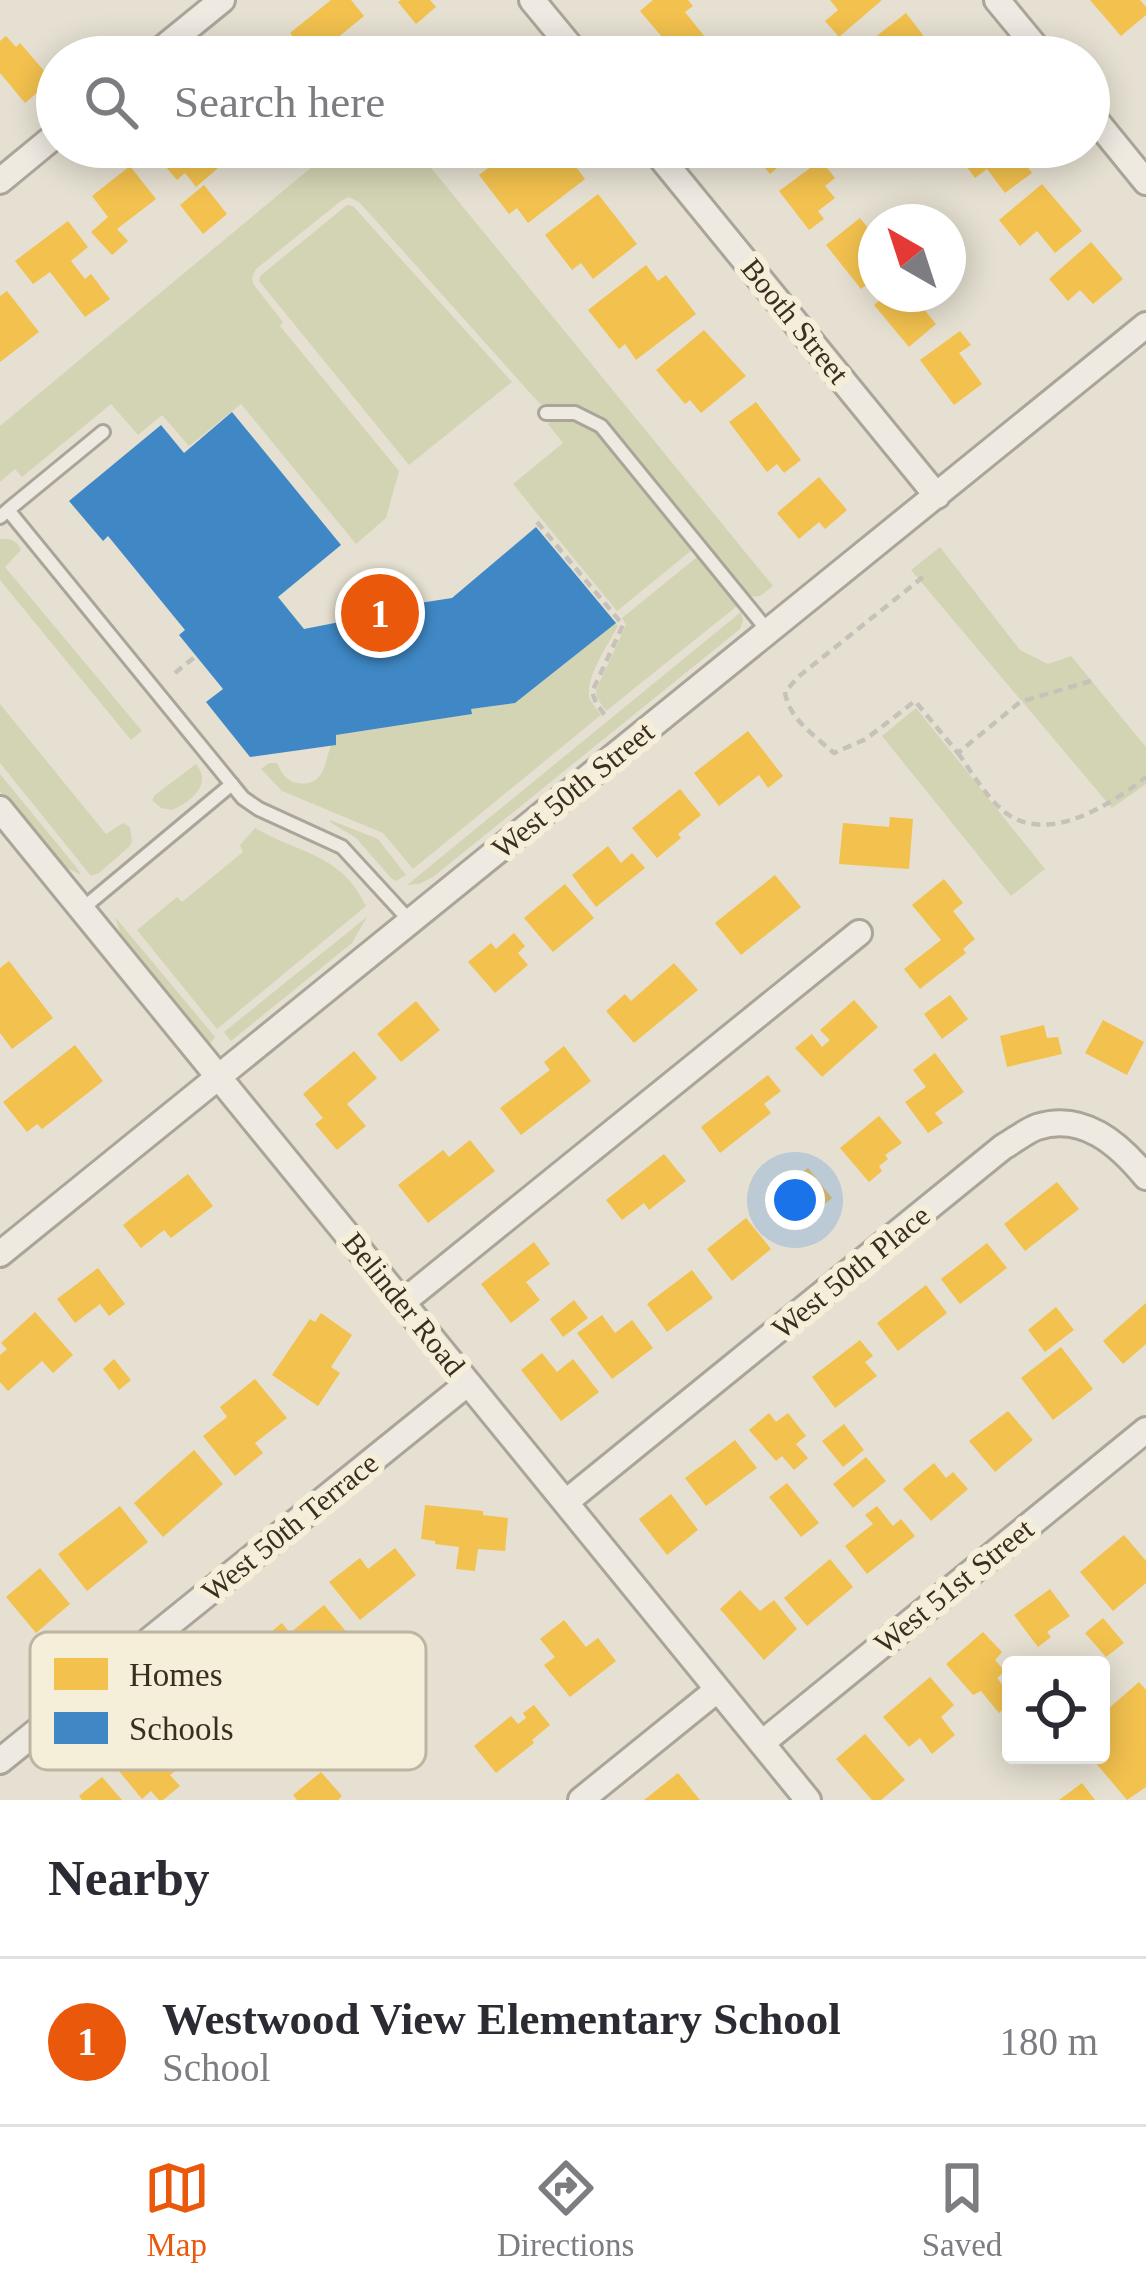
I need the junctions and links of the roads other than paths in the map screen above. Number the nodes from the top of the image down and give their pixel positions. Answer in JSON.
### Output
{"nodes":[{"id":1,"x":222,"y":0,"type":"edge"},
{"id":2,"x":532,"y":0,"type":"edge"},
{"id":3,"x":998,"y":0,"type":"edge"},
{"id":4,"x":178,"y":36,"type":"edge"},
{"id":5,"x":562,"y":36,"type":"edge"},
{"id":6,"x":1027,"y":36,"type":"edge"},
{"id":7,"x":1110,"y":138,"type":"edge"},
{"id":8,"x":36,"y":151,"type":"edge"},
{"id":9,"x":669,"y":168,"type":"edge"},
{"id":10,"x":0,"y":181,"type":"edge"},
{"id":11,"x":1146,"y":182,"type":"edge"},
{"id":12,"x":1146,"y":325,"type":"edge"},
{"id":13,"x":546,"y":413,"type":"dead end"},
{"id":14,"x":103,"y":432,"type":"dead end"},
{"id":15,"x":937,"y":496,"type":"junction"},
{"id":16,"x":4,"y":513,"type":"edge"},
{"id":17,"x":769,"y":632,"type":"junction"},
{"id":18,"x":232,"y":784,"type":"junction"},
{"id":19,"x":0,"y":809,"type":"edge"},
{"id":20,"x":82,"y":909,"type":"junction"},
{"id":21,"x":410,"y":921,"type":"junction"},
{"id":22,"x":859,"y":933,"type":"dead end"},
{"id":23,"x":218,"y":1076,"type":"junction"},
{"id":24,"x":1146,"y":1177,"type":"edge"},
{"id":25,"x":0,"y":1254,"type":"edge"},
{"id":26,"x":403,"y":1302,"type":"junction"},
{"id":27,"x":469,"y":1383,"type":"junction"},
{"id":28,"x":1146,"y":1430,"type":"edge"},
{"id":29,"x":566,"y":1502,"type":"junction"},
{"id":30,"x":160,"y":1632,"type":"edge"},
{"id":31,"x":717,"y":1690,"type":"junction"},
{"id":32,"x":30,"y":1737,"type":"edge"},
{"id":33,"x":762,"y":1743,"type":"junction"},
{"id":34,"x":0,"y":1761,"type":"edge"},
{"id":35,"x":581,"y":1800,"type":"edge"},
{"id":36,"x":808,"y":1800,"type":"edge"}],
"edges":[{"from":1,"to":4,"type":"street"},
{"from":2,"to":5,"type":"street"},
{"from":3,"to":6,"type":"street"},
{"from":7,"to":11,"type":"street"},
{"from":8,"to":10,"type":"street"},
{"from":9,"to":15,"type":"street","name":"Booth Street"},
{"from":12,"to":15,"type":"street","name":"West 50th Street"},
{"from":13,"to":17,"type":"lane"},
{"from":14,"to":16,"type":"lane"},
{"from":15,"to":17,"type":"street","name":"West 50th Street"},
{"from":16,"to":18,"type":"lane"},
{"from":17,"to":21,"type":"street","name":"West 50th Street"},
{"from":18,"to":20,"type":"lane"},
{"from":18,"to":21,"type":"lane"},
{"from":19,"to":20,"type":"street","name":"Belinder Road"},
{"from":20,"to":23,"type":"street","name":"Belinder Road"},
{"from":21,"to":23,"type":"street","name":"West 50th Street"},
{"from":22,"to":26,"type":"street"},
{"from":23,"to":25,"type":"street","name":"West 50th Street"},
{"from":23,"to":26,"type":"street","name":"Belinder Road"},
{"from":24,"to":29,"type":"street","name":"West 50th Place"},
{"from":26,"to":27,"type":"street","name":"Belinder Road"},
{"from":27,"to":29,"type":"street","name":"Belinder Road"},
{"from":27,"to":30,"type":"street","name":"West 50th Terrace"},
{"from":28,"to":33,"type":"street","name":"West 51st Street"},
{"from":29,"to":31,"type":"street","name":"Belinder Road"},
{"from":31,"to":33,"type":"street","name":"Belinder Road"},
{"from":31,"to":35,"type":"street"},
{"from":32,"to":34,"type":"street","name":"West 50th Terrace"},
{"from":33,"to":36,"type":"street","name":"Belinder Road"}]}
